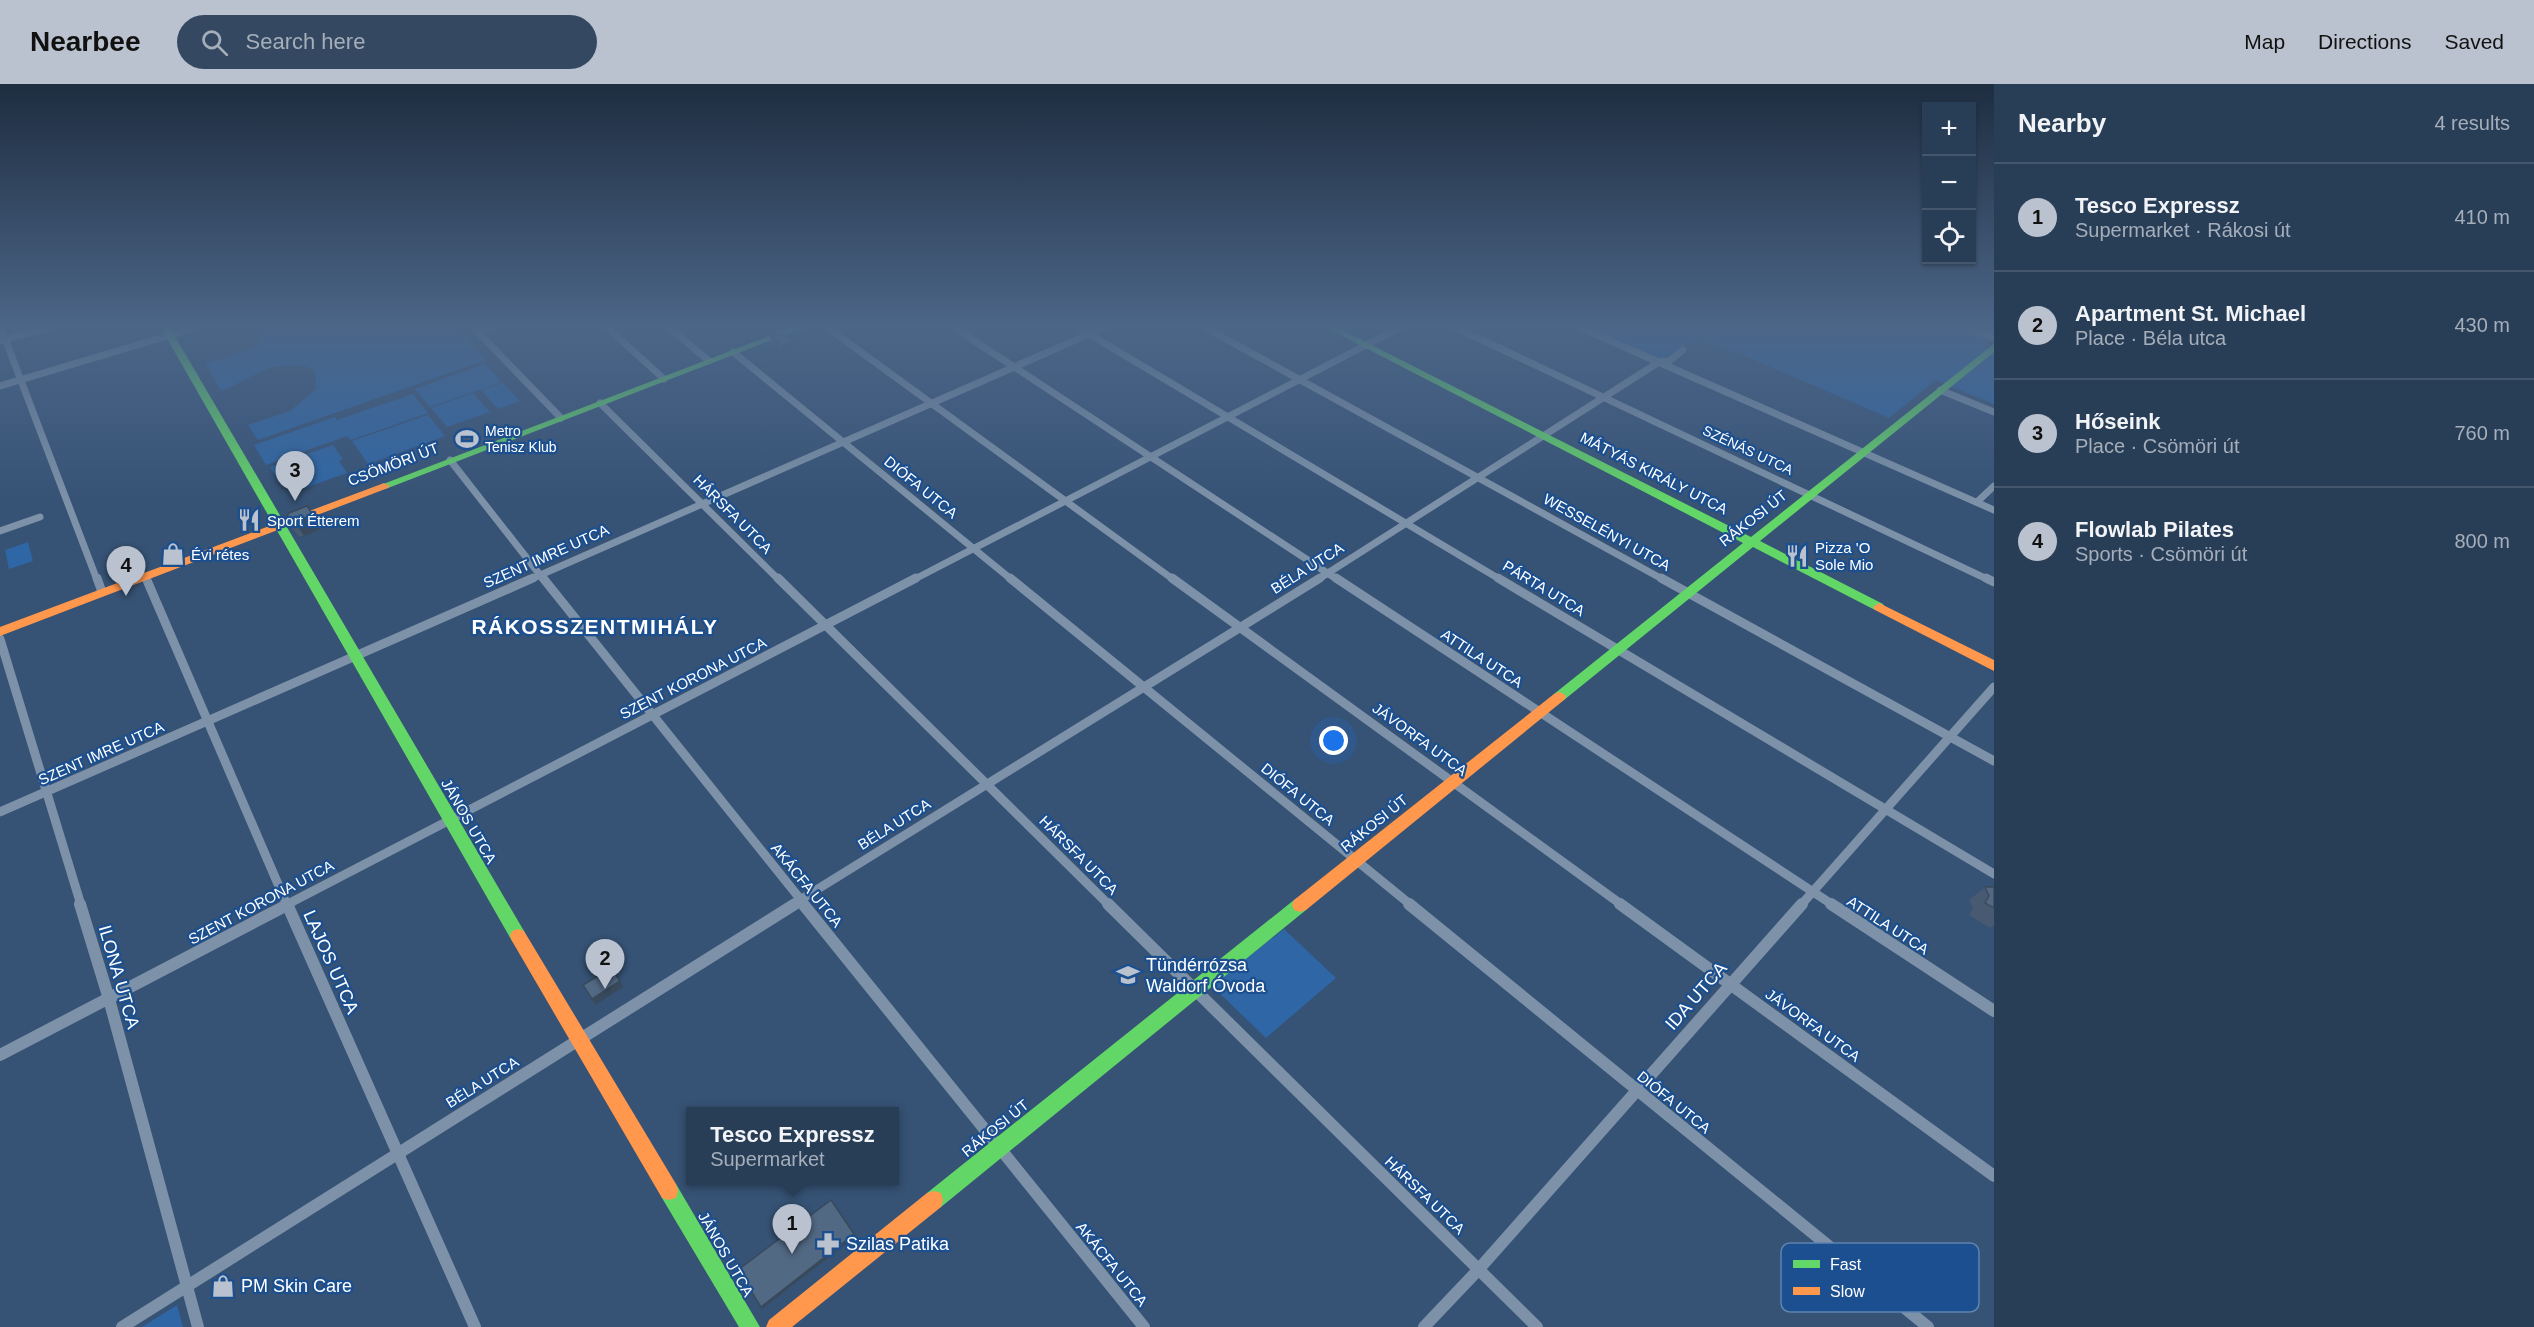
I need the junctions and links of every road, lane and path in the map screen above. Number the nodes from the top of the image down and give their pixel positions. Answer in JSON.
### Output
{"nodes":[{"id":1,"x":23,"y":386,"type":"edge"},
{"id":2,"x":199,"y":386,"type":"edge"},
{"id":3,"x":530,"y":386,"type":"edge"},
{"id":4,"x":645,"y":386,"type":"edge"},
{"id":5,"x":775,"y":386,"type":"edge"},
{"id":6,"x":908,"y":386,"type":"edge"},
{"id":7,"x":968,"y":386,"type":"edge"},
{"id":8,"x":1043,"y":386,"type":"edge"},
{"id":9,"x":1177,"y":386,"type":"edge"},
{"id":10,"x":1289,"y":386,"type":"edge"},
{"id":11,"x":1312,"y":386,"type":"edge"},
{"id":12,"x":1447,"y":386,"type":"edge"},
{"id":13,"x":1582,"y":386,"type":"edge"},
{"id":14,"x":1619,"y":386,"type":"edge"},
{"id":15,"x":1714,"y":386,"type":"edge"},
{"id":16,"x":1945,"y":386,"type":"edge"},
{"id":17,"x":1940,"y":390,"type":"junction"},
{"id":18,"x":1603,"y":396,"type":"junction"},
{"id":19,"x":930,"y":402,"type":"junction"},
{"id":20,"x":600,"y":403,"type":"junction"},
{"id":21,"x":1994,"y":412,"type":"edge"},
{"id":22,"x":1229,"y":417,"type":"junction"},
{"id":23,"x":561,"y":418,"type":"junction"},
{"id":24,"x":1543,"y":435,"type":"junction"},
{"id":25,"x":842,"y":441,"type":"junction"},
{"id":26,"x":1864,"y":452,"type":"junction"},
{"id":27,"x":1152,"y":457,"type":"junction"},
{"id":28,"x":450,"y":460,"type":"junction"},
{"id":29,"x":1477,"y":476,"type":"junction"},
{"id":30,"x":1994,"y":486,"type":"edge"},
{"id":31,"x":1810,"y":494,"type":"junction"},
{"id":32,"x":1067,"y":501,"type":"junction"},
{"id":33,"x":1977,"y":502,"type":"junction"},
{"id":34,"x":701,"y":503,"type":"junction"},
{"id":35,"x":1994,"y":510,"type":"edge"},
{"id":36,"x":40,"y":517,"type":"dead end"},
{"id":37,"x":1406,"y":523,"type":"junction"},
{"id":38,"x":280,"y":525,"type":"junction"},
{"id":39,"x":0,"y":531,"type":"edge"},
{"id":40,"x":1751,"y":541,"type":"junction"},
{"id":41,"x":974,"y":549,"type":"junction"},
{"id":42,"x":1328,"y":573,"type":"junction"},
{"id":43,"x":539,"y":574,"type":"junction"},
{"id":44,"x":145,"y":576,"type":"junction"},
{"id":45,"x":1994,"y":582,"type":"edge"},
{"id":46,"x":102,"y":592,"type":"junction"},
{"id":47,"x":1687,"y":592,"type":"junction"},
{"id":48,"x":824,"y":626,"type":"junction"},
{"id":49,"x":1240,"y":627,"type":"junction"},
{"id":50,"x":0,"y":632,"type":"edge"},
{"id":51,"x":0,"y":639,"type":"edge"},
{"id":52,"x":1617,"y":649,"type":"junction"},
{"id":53,"x":356,"y":656,"type":"junction"},
{"id":54,"x":1994,"y":666,"type":"edge"},
{"id":55,"x":1142,"y":687,"type":"junction"},
{"id":56,"x":1994,"y":687,"type":"edge"},
{"id":57,"x":1539,"y":712,"type":"junction"},
{"id":58,"x":652,"y":716,"type":"junction"},
{"id":59,"x":209,"y":720,"type":"junction"},
{"id":60,"x":1951,"y":736,"type":"junction"},
{"id":61,"x":1994,"y":761,"type":"edge"},
{"id":62,"x":1453,"y":781,"type":"junction"},
{"id":63,"x":986,"y":785,"type":"junction"},
{"id":64,"x":46,"y":792,"type":"junction"},
{"id":65,"x":1886,"y":809,"type":"junction"},
{"id":66,"x":0,"y":812,"type":"edge"},
{"id":67,"x":449,"y":820,"type":"junction"},
{"id":68,"x":1355,"y":859,"type":"junction"},
{"id":69,"x":1994,"y":874,"type":"edge"},
{"id":70,"x":1811,"y":891,"type":"junction"},
{"id":71,"x":801,"y":900,"type":"junction"},
{"id":72,"x":287,"y":905,"type":"junction"},
{"id":73,"x":1731,"y":984,"type":"junction"},
{"id":74,"x":1194,"y":990,"type":"junction"},
{"id":75,"x":110,"y":999,"type":"junction"},
{"id":76,"x":1994,"y":1011,"type":"edge"},
{"id":77,"x":580,"y":1037,"type":"junction"},
{"id":78,"x":0,"y":1055,"type":"edge"},
{"id":79,"x":1636,"y":1091,"type":"junction"},
{"id":80,"x":999,"y":1146,"type":"junction"},
{"id":81,"x":398,"y":1153,"type":"junction"},
{"id":82,"x":1994,"y":1176,"type":"edge"},
{"id":83,"x":1824,"y":1243,"type":"edge"},
{"id":84,"x":1479,"y":1269,"type":"junction"},
{"id":85,"x":186,"y":1286,"type":"junction"},
{"id":86,"x":1909,"y":1312,"type":"edge"},
{"id":87,"x":122,"y":1327,"type":"edge"},
{"id":88,"x":198,"y":1327,"type":"edge"},
{"id":89,"x":475,"y":1327,"type":"edge"},
{"id":90,"x":750,"y":1327,"type":"edge"},
{"id":91,"x":776,"y":1327,"type":"edge"},
{"id":92,"x":1143,"y":1327,"type":"edge"},
{"id":93,"x":1424,"y":1327,"type":"edge"},
{"id":94,"x":1537,"y":1327,"type":"edge"},
{"id":95,"x":1928,"y":1327,"type":"edge"}],
"edges":[{"from":1,"to":46,"type":"street"},
{"from":2,"to":38,"type":"main road","name":"JÁNOS UTCA"},
{"from":3,"to":23,"type":"street"},
{"from":4,"to":20,"type":"main road","name":"CSÖMÖRI ÚT"},
{"from":5,"to":25,"type":"street","name":"DIÓFA UTCA"},
{"from":6,"to":19,"type":"street","name":"JÁVORFA UTCA"},
{"from":7,"to":19,"type":"street","name":"SZENT IMRE UTCA"},
{"from":8,"to":27,"type":"street","name":"ATTILA UTCA"},
{"from":9,"to":22,"type":"street","name":"PÁRTA UTCA"},
{"from":10,"to":22,"type":"street","name":"SZENT KORONA UTCA"},
{"from":11,"to":29,"type":"street","name":"WESSELÉNYI UTCA"},
{"from":12,"to":24,"type":"main road","name":"MÁTYÁS KIRÁLY UTCA"},
{"from":13,"to":18,"type":"street","name":"SZÉNÁS UTCA"},
{"from":14,"to":18,"type":"street","name":"BÉLA UTCA"},
{"from":15,"to":26,"type":"street"},
{"from":16,"to":17,"type":"main road","name":"RÁKOSI ÚT"},
{"from":17,"to":21,"type":"street"},
{"from":17,"to":26,"type":"main road","name":"RÁKOSI ÚT"},
{"from":18,"to":24,"type":"street","name":"BÉLA UTCA"},
{"from":18,"to":31,"type":"street","name":"SZÉNÁS UTCA"},
{"from":19,"to":25,"type":"street","name":"SZENT IMRE UTCA"},
{"from":19,"to":32,"type":"street","name":"JÁVORFA UTCA"},
{"from":20,"to":23,"type":"main road","name":"CSÖMÖRI ÚT"},
{"from":20,"to":34,"type":"street","name":"HÁRSFA UTCA"},
{"from":22,"to":27,"type":"street","name":"SZENT KORONA UTCA"},
{"from":22,"to":37,"type":"street","name":"PÁRTA UTCA"},
{"from":23,"to":28,"type":"main road","name":"CSÖMÖRI ÚT"},
{"from":24,"to":29,"type":"street","name":"BÉLA UTCA"},
{"from":24,"to":40,"type":"main road","name":"MÁTYÁS KIRÁLY UTCA"},
{"from":25,"to":34,"type":"street","name":"SZENT IMRE UTCA"},
{"from":25,"to":41,"type":"street","name":"DIÓFA UTCA"},
{"from":26,"to":31,"type":"main road","name":"RÁKOSI ÚT"},
{"from":26,"to":33,"type":"street"},
{"from":27,"to":32,"type":"street","name":"SZENT KORONA UTCA"},
{"from":27,"to":42,"type":"street","name":"ATTILA UTCA"},
{"from":28,"to":38,"type":"main road","name":"CSÖMÖRI ÚT"},
{"from":28,"to":43,"type":"street","name":"AKÁCFA UTCA"},
{"from":29,"to":37,"type":"street","name":"BÉLA UTCA"},
{"from":29,"to":47,"type":"street","name":"WESSELÉNYI UTCA"},
{"from":30,"to":33,"type":"street"},
{"from":31,"to":40,"type":"main road","name":"RÁKOSI ÚT"},
{"from":31,"to":45,"type":"street","name":"SZÉNÁS UTCA"},
{"from":32,"to":41,"type":"street","name":"SZENT KORONA UTCA"},
{"from":32,"to":49,"type":"street","name":"JÁVORFA UTCA"},
{"from":33,"to":35,"type":"street"},
{"from":34,"to":43,"type":"street","name":"SZENT IMRE UTCA"},
{"from":34,"to":48,"type":"street","name":"HÁRSFA UTCA"},
{"from":36,"to":39,"type":"street"},
{"from":37,"to":42,"type":"street","name":"BÉLA UTCA"},
{"from":37,"to":52,"type":"street","name":"PÁRTA UTCA"},
{"from":38,"to":44,"type":"main road","name":"CSÖMÖRI ÚT"},
{"from":38,"to":53,"type":"main road","name":"JÁNOS UTCA"},
{"from":40,"to":47,"type":"main road","name":"RÁKOSI ÚT"},
{"from":40,"to":54,"type":"main road","name":"MÁTYÁS KIRÁLY UTCA"},
{"from":41,"to":48,"type":"street","name":"SZENT KORONA UTCA"},
{"from":41,"to":55,"type":"street","name":"DIÓFA UTCA"},
{"from":42,"to":49,"type":"street","name":"BÉLA UTCA"},
{"from":42,"to":57,"type":"street","name":"ATTILA UTCA"},
{"from":43,"to":53,"type":"street","name":"SZENT IMRE UTCA"},
{"from":43,"to":58,"type":"street","name":"AKÁCFA UTCA"},
{"from":44,"to":46,"type":"main road","name":"CSÖMÖRI ÚT"},
{"from":44,"to":59,"type":"street","name":"LAJOS UTCA"},
{"from":46,"to":50,"type":"main road","name":"CSÖMÖRI ÚT"},
{"from":47,"to":52,"type":"main road","name":"RÁKOSI ÚT"},
{"from":47,"to":60,"type":"street","name":"WESSELÉNYI UTCA"},
{"from":48,"to":58,"type":"street","name":"SZENT KORONA UTCA"},
{"from":48,"to":63,"type":"street","name":"HÁRSFA UTCA"},
{"from":49,"to":55,"type":"street","name":"BÉLA UTCA"},
{"from":49,"to":62,"type":"street","name":"JÁVORFA UTCA"},
{"from":51,"to":64,"type":"street","name":"ILONA UTCA"},
{"from":52,"to":57,"type":"main road","name":"RÁKOSI ÚT"},
{"from":52,"to":65,"type":"street","name":"PÁRTA UTCA"},
{"from":53,"to":59,"type":"street","name":"SZENT IMRE UTCA"},
{"from":53,"to":67,"type":"main road","name":"JÁNOS UTCA"},
{"from":55,"to":63,"type":"street","name":"BÉLA UTCA"},
{"from":55,"to":68,"type":"street","name":"DIÓFA UTCA"},
{"from":56,"to":60,"type":"street","name":"IDA UTCA"},
{"from":57,"to":62,"type":"main road","name":"RÁKOSI ÚT"},
{"from":57,"to":70,"type":"street","name":"ATTILA UTCA"},
{"from":58,"to":67,"type":"street","name":"SZENT KORONA UTCA"},
{"from":58,"to":71,"type":"street","name":"AKÁCFA UTCA"},
{"from":59,"to":64,"type":"street","name":"SZENT IMRE UTCA"},
{"from":59,"to":72,"type":"street","name":"LAJOS UTCA"},
{"from":60,"to":61,"type":"street","name":"WESSELÉNYI UTCA"},
{"from":60,"to":65,"type":"street","name":"IDA UTCA"},
{"from":62,"to":68,"type":"main road","name":"RÁKOSI ÚT"},
{"from":62,"to":73,"type":"street","name":"JÁVORFA UTCA"},
{"from":63,"to":71,"type":"street","name":"BÉLA UTCA"},
{"from":63,"to":74,"type":"street","name":"HÁRSFA UTCA"},
{"from":64,"to":66,"type":"street","name":"SZENT IMRE UTCA"},
{"from":64,"to":75,"type":"street","name":"ILONA UTCA"},
{"from":65,"to":69,"type":"street","name":"PÁRTA UTCA"},
{"from":65,"to":70,"type":"street","name":"IDA UTCA"},
{"from":67,"to":72,"type":"street","name":"SZENT KORONA UTCA"},
{"from":67,"to":77,"type":"main road","name":"JÁNOS UTCA"},
{"from":68,"to":74,"type":"main road","name":"RÁKOSI ÚT"},
{"from":68,"to":79,"type":"street","name":"DIÓFA UTCA"},
{"from":70,"to":73,"type":"street","name":"IDA UTCA"},
{"from":70,"to":76,"type":"street","name":"ATTILA UTCA"},
{"from":71,"to":77,"type":"street","name":"BÉLA UTCA"},
{"from":71,"to":80,"type":"street","name":"AKÁCFA UTCA"},
{"from":72,"to":75,"type":"street","name":"SZENT KORONA UTCA"},
{"from":72,"to":81,"type":"street","name":"LAJOS UTCA"},
{"from":73,"to":79,"type":"street","name":"IDA UTCA"},
{"from":73,"to":82,"type":"street","name":"JÁVORFA UTCA"},
{"from":74,"to":80,"type":"main road","name":"RÁKOSI ÚT"},
{"from":74,"to":84,"type":"street","name":"HÁRSFA UTCA"},
{"from":75,"to":78,"type":"street","name":"SZENT KORONA UTCA"},
{"from":75,"to":85,"type":"street","name":"ILONA UTCA"},
{"from":77,"to":81,"type":"street","name":"BÉLA UTCA"},
{"from":77,"to":90,"type":"main road","name":"JÁNOS UTCA"},
{"from":79,"to":83,"type":"street","name":"DIÓFA UTCA"},
{"from":79,"to":84,"type":"street","name":"IDA UTCA"},
{"from":80,"to":91,"type":"main road","name":"RÁKOSI ÚT"},
{"from":80,"to":92,"type":"street","name":"AKÁCFA UTCA"},
{"from":81,"to":85,"type":"street","name":"BÉLA UTCA"},
{"from":81,"to":89,"type":"street","name":"LAJOS UTCA"},
{"from":84,"to":93,"type":"street","name":"IDA UTCA"},
{"from":84,"to":94,"type":"street","name":"HÁRSFA UTCA"},
{"from":85,"to":87,"type":"street","name":"BÉLA UTCA"},
{"from":85,"to":88,"type":"street","name":"ILONA UTCA"},
{"from":86,"to":95,"type":"street","name":"DIÓFA UTCA"}]}
